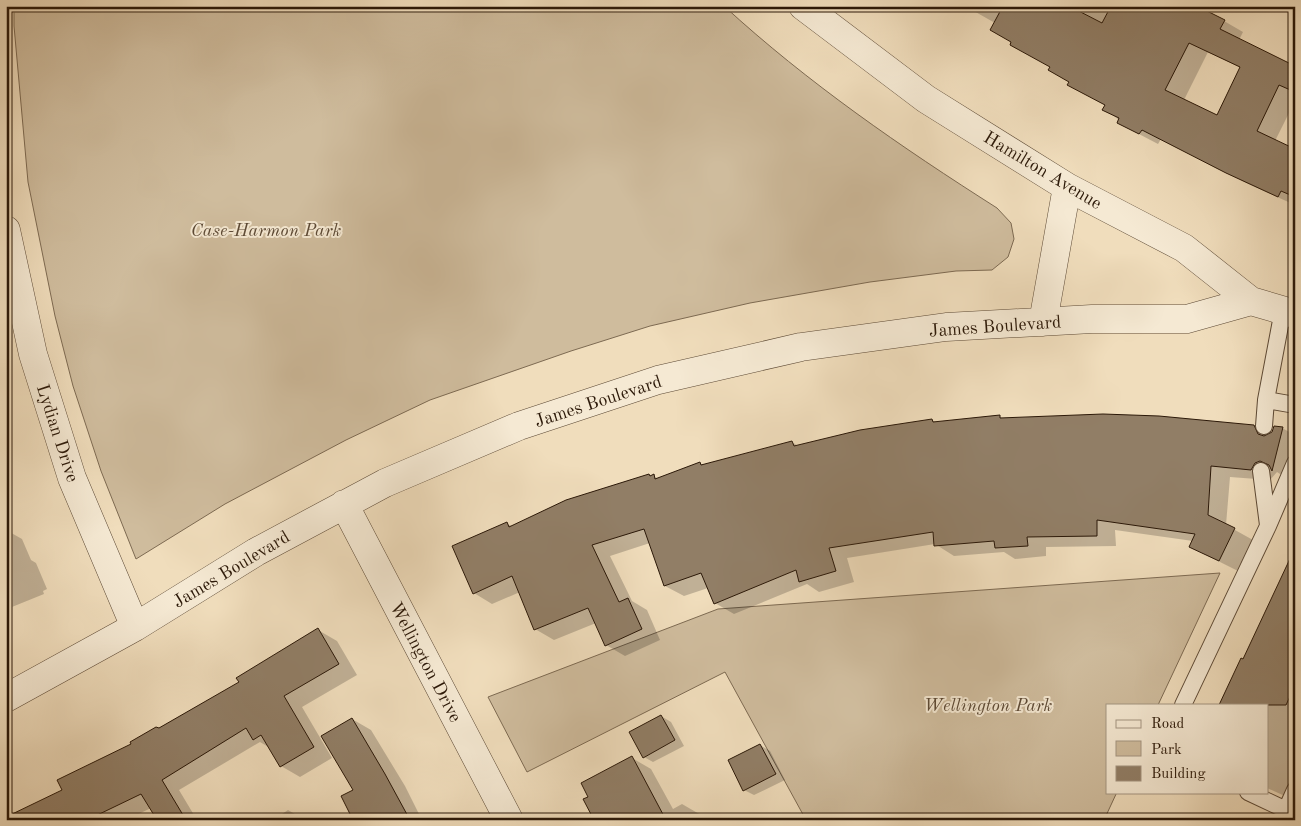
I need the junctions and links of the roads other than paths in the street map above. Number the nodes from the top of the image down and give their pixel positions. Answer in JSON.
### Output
{"nodes":[{"id":1,"x":803,"y":6,"type":"edge"},
{"id":2,"x":1067,"y":187,"type":"junction"},
{"id":3,"x":6,"y":230,"type":"edge"},
{"id":4,"x":1251,"y":301,"type":"junction"},
{"id":5,"x":1289,"y":312,"type":"edge"},
{"id":6,"x":1043,"y":322,"type":"junction"},
{"id":7,"x":1266,"y":400,"type":"junction"},
{"id":8,"x":1295,"y":405,"type":"edge"},
{"id":9,"x":1264,"y":426,"type":"dead end"},
{"id":10,"x":1295,"y":463,"type":"edge"},
{"id":11,"x":1261,"y":471,"type":"dead end"},
{"id":12,"x":344,"y":504,"type":"junction"},
{"id":13,"x":1268,"y":526,"type":"junction"},
{"id":14,"x":135,"y":627,"type":"junction"},
{"id":15,"x":6,"y":698,"type":"edge"},
{"id":16,"x":1182,"y":704,"type":"edge"},
{"id":17,"x":1295,"y":790,"type":"edge"},
{"id":18,"x":1252,"y":794,"type":"edge"},
{"id":19,"x":1290,"y":812,"type":"edge"},
{"id":20,"x":509,"y":820,"type":"edge"}],
"edges":[{"from":1,"to":2,"type":"street","name":"Hamilton Avenue"},
{"from":2,"to":4,"type":"street","name":"Hamilton Avenue"},
{"from":2,"to":6,"type":"street"},
{"from":3,"to":14,"type":"street","name":"Lydian Drive"},
{"from":4,"to":5,"type":"street","name":"Hamilton Avenue"},
{"from":4,"to":6,"type":"street","name":"James Boulevard"},
{"from":5,"to":7,"type":"lane"},
{"from":6,"to":12,"type":"street","name":"James Boulevard"},
{"from":7,"to":8,"type":"lane"},
{"from":7,"to":9,"type":"lane"},
{"from":10,"to":13,"type":"lane"},
{"from":11,"to":13,"type":"lane"},
{"from":12,"to":14,"type":"street","name":"James Boulevard"},
{"from":12,"to":20,"type":"street","name":"Wellington Drive"},
{"from":13,"to":16,"type":"lane"},
{"from":14,"to":15,"type":"street","name":"James Boulevard"},
{"from":17,"to":19,"type":"lane"},
{"from":18,"to":19,"type":"lane"}]}
